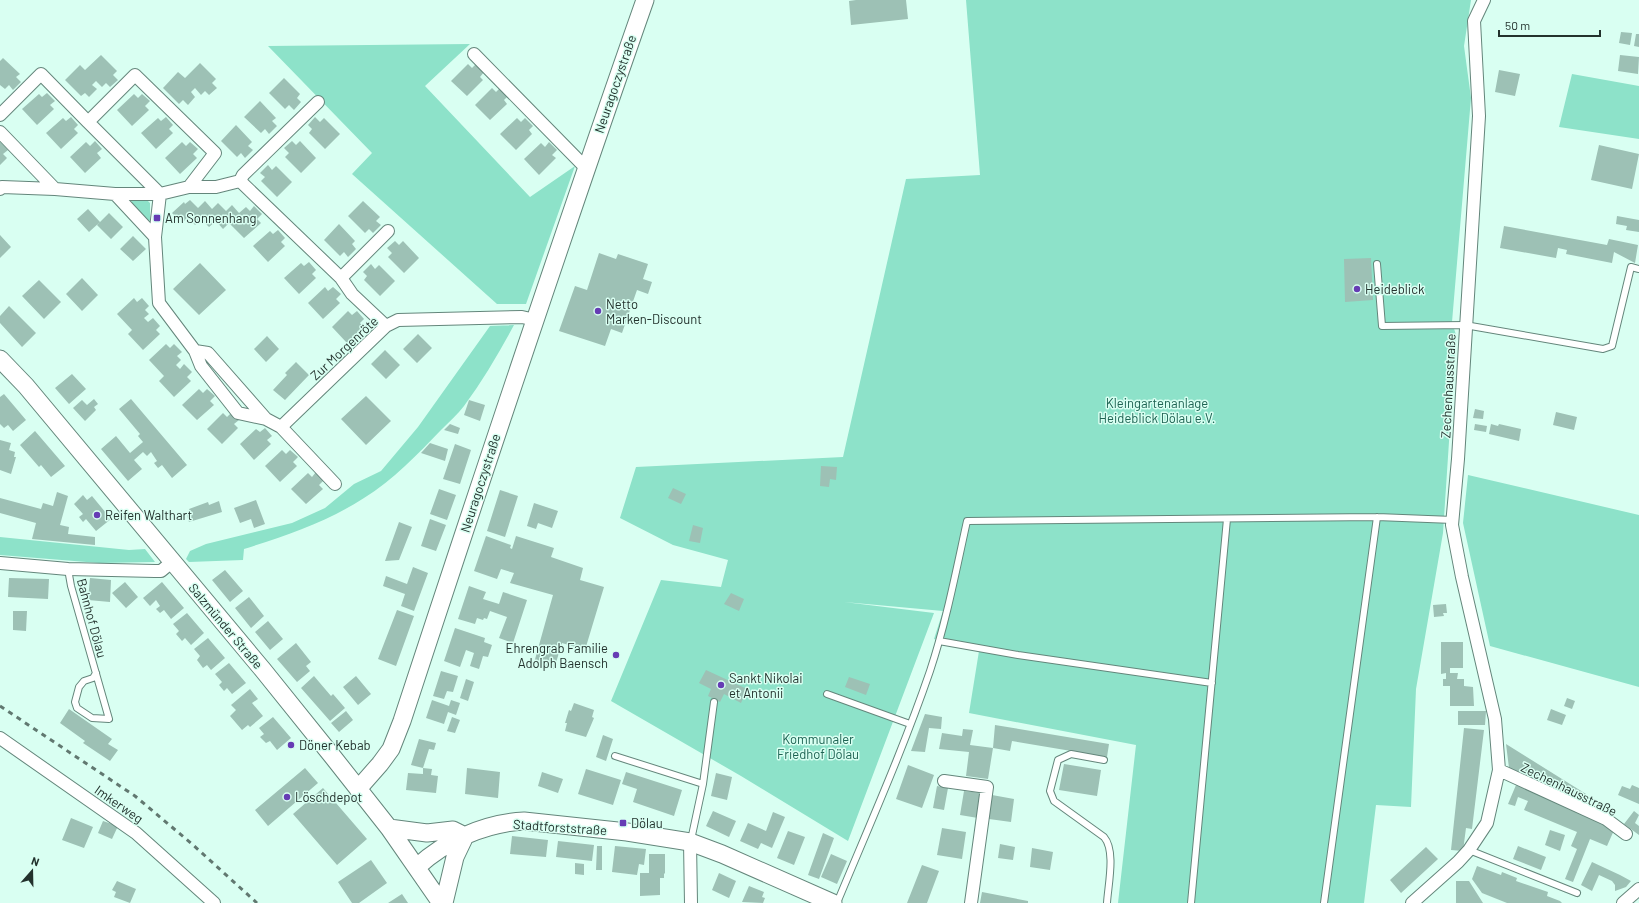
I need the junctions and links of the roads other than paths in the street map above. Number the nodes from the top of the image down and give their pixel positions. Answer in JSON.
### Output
{"nodes":[{"id":1,"x":645,"y":0,"type":"edge"},
{"id":2,"x":1484,"y":0,"type":"edge"},
{"id":3,"x":474,"y":54,"type":"dead end"},
{"id":4,"x":318,"y":102,"type":"dead end"},
{"id":5,"x":0,"y":115,"type":"edge"},
{"id":6,"x":88,"y":122,"type":"junction"},
{"id":7,"x":0,"y":132,"type":"edge"},
{"id":8,"x":586,"y":168,"type":"junction"},
{"id":9,"x":240,"y":181,"type":"junction"},
{"id":10,"x":189,"y":187,"type":"junction"},
{"id":11,"x":56,"y":188,"type":"junction"},
{"id":12,"x":0,"y":189,"type":"edge"},
{"id":13,"x":116,"y":194,"type":"junction"},
{"id":14,"x":160,"y":194,"type":"junction"},
{"id":15,"x":388,"y":230,"type":"dead end"},
{"id":16,"x":155,"y":237,"type":"junction"},
{"id":17,"x":1377,"y":264,"type":"dead end"},
{"id":18,"x":1639,"y":269,"type":"edge"},
{"id":19,"x":341,"y":278,"type":"junction"},
{"id":20,"x":535,"y":320,"type":"junction"},
{"id":21,"x":1465,"y":325,"type":"junction"},
{"id":22,"x":386,"y":326,"type":"junction"},
{"id":23,"x":195,"y":350,"type":"junction"},
{"id":24,"x":0,"y":359,"type":"edge"},
{"id":25,"x":266,"y":419,"type":"junction"},
{"id":26,"x":281,"y":427,"type":"junction"},
{"id":27,"x":335,"y":484,"type":"dead end"},
{"id":28,"x":1377,"y":518,"type":"junction"},
{"id":29,"x":1227,"y":519,"type":"junction"},
{"id":30,"x":1453,"y":520,"type":"junction"},
{"id":31,"x":172,"y":562,"type":"junction"},
{"id":32,"x":0,"y":563,"type":"edge"},
{"id":33,"x":68,"y":569,"type":"junction"},
{"id":34,"x":939,"y":641,"type":"junction"},
{"id":35,"x":96,"y":673,"type":"junction"},
{"id":36,"x":1212,"y":683,"type":"junction"},
{"id":37,"x":827,"y":694,"type":"dead end"},
{"id":38,"x":714,"y":702,"type":"dead end"},
{"id":39,"x":910,"y":724,"type":"junction"},
{"id":40,"x":0,"y":738,"type":"edge"},
{"id":41,"x":615,"y":756,"type":"dead end"},
{"id":42,"x":1104,"y":760,"type":"dead end"},
{"id":43,"x":1499,"y":770,"type":"junction"},
{"id":44,"x":944,"y":781,"type":"dead end"},
{"id":45,"x":703,"y":784,"type":"junction"},
{"id":46,"x":358,"y":789,"type":"junction"},
{"id":47,"x":389,"y":828,"type":"junction"},
{"id":48,"x":1626,"y":834,"type":"dead end"},
{"id":49,"x":465,"y":836,"type":"junction"},
{"id":50,"x":690,"y":842,"type":"junction"},
{"id":51,"x":1469,"y":850,"type":"junction"},
{"id":52,"x":417,"y":867,"type":"junction"},
{"id":53,"x":1639,"y":889,"type":"edge"},
{"id":54,"x":1577,"y":893,"type":"dead end"},
{"id":55,"x":214,"y":903,"type":"edge"},
{"id":56,"x":441,"y":903,"type":"edge"},
{"id":57,"x":444,"y":903,"type":"edge"},
{"id":58,"x":691,"y":903,"type":"edge"},
{"id":59,"x":833,"y":903,"type":"edge"},
{"id":60,"x":837,"y":903,"type":"edge"},
{"id":61,"x":971,"y":903,"type":"edge"},
{"id":62,"x":1107,"y":903,"type":"edge"},
{"id":63,"x":1191,"y":903,"type":"edge"},
{"id":64,"x":1324,"y":903,"type":"edge"},
{"id":65,"x":1412,"y":903,"type":"edge"},
{"id":66,"x":1623,"y":903,"type":"edge"}],
"edges":[{"from":1,"to":8,"type":"main road","name":"Neuragoczystraße"},
{"from":2,"to":21,"type":"street","name":"Zechenhausstraße"},
{"from":3,"to":8,"type":"street"},
{"from":4,"to":9,"type":"street"},
{"from":5,"to":6,"type":"street"},
{"from":6,"to":10,"type":"street"},
{"from":6,"to":14,"type":"street"},
{"from":7,"to":11,"type":"street"},
{"from":8,"to":20,"type":"main road","name":"Neuragoczystraße"},
{"from":9,"to":10,"type":"street"},
{"from":9,"to":19,"type":"street"},
{"from":10,"to":14,"type":"street"},
{"from":11,"to":12,"type":"street"},
{"from":11,"to":13,"type":"street"},
{"from":13,"to":14,"type":"street"},
{"from":13,"to":16,"type":"street"},
{"from":14,"to":16,"type":"street"},
{"from":15,"to":19,"type":"street"},
{"from":16,"to":23,"type":"street"},
{"from":17,"to":21,"type":"lane"},
{"from":18,"to":21,"type":"lane"},
{"from":19,"to":22,"type":"street"},
{"from":20,"to":22,"type":"street","name":"Zur Morgenröte"},
{"from":20,"to":46,"type":"main road","name":"Neuragoczystraße"},
{"from":21,"to":30,"type":"street","name":"Zechenhausstraße"},
{"from":22,"to":26,"type":"street","name":"Zur Morgenröte"},
{"from":23,"to":25,"type":"street"},
{"from":23,"to":25,"type":"street"},
{"from":24,"to":31,"type":"main road","name":"Salzmünder Straße"},
{"from":25,"to":26,"type":"street"},
{"from":26,"to":27,"type":"street"},
{"from":28,"to":29,"type":"lane"},
{"from":28,"to":30,"type":"lane"},
{"from":28,"to":64,"type":"lane"},
{"from":29,"to":34,"type":"lane"},
{"from":29,"to":36,"type":"lane"},
{"from":30,"to":43,"type":"street","name":"Zechenhausstraße"},
{"from":31,"to":33,"type":"street"},
{"from":31,"to":46,"type":"main road","name":"Salzmünder Straße"},
{"from":32,"to":33,"type":"street"},
{"from":33,"to":35,"type":"lane","name":"Bahnhof Dölau"},
{"from":34,"to":36,"type":"lane"},
{"from":34,"to":39,"type":"lane"},
{"from":35,"to":35,"type":"lane","name":"Bahnhof Dölau"},
{"from":36,"to":63,"type":"lane"},
{"from":37,"to":39,"type":"lane"},
{"from":38,"to":45,"type":"lane"},
{"from":39,"to":60,"type":"lane"},
{"from":40,"to":55,"type":"street","name":"Imkerweg"},
{"from":41,"to":45,"type":"lane"},
{"from":42,"to":62,"type":"lane"},
{"from":43,"to":48,"type":"street","name":"Zechenhausstraße"},
{"from":43,"to":51,"type":"street","name":"Zechenhausstraße"},
{"from":44,"to":61,"type":"street"},
{"from":45,"to":50,"type":"lane"},
{"from":46,"to":47,"type":"main road","name":"Salzmünder Straße"},
{"from":47,"to":49,"type":"main road"},
{"from":47,"to":52,"type":"main road","name":"Salzmünder Straße"},
{"from":49,"to":50,"type":"main road","name":"Stadtforststraße"},
{"from":49,"to":52,"type":"main road","name":"Stadtforststraße"},
{"from":49,"to":57,"type":"main road"},
{"from":50,"to":58,"type":"street"},
{"from":50,"to":59,"type":"main road","name":"Stadtforststraße"},
{"from":51,"to":54,"type":"lane"},
{"from":51,"to":65,"type":"street","name":"Zechenhausstraße"},
{"from":52,"to":56,"type":"main road","name":"Salzmünder Straße"},
{"from":53,"to":66,"type":"street"}]}
